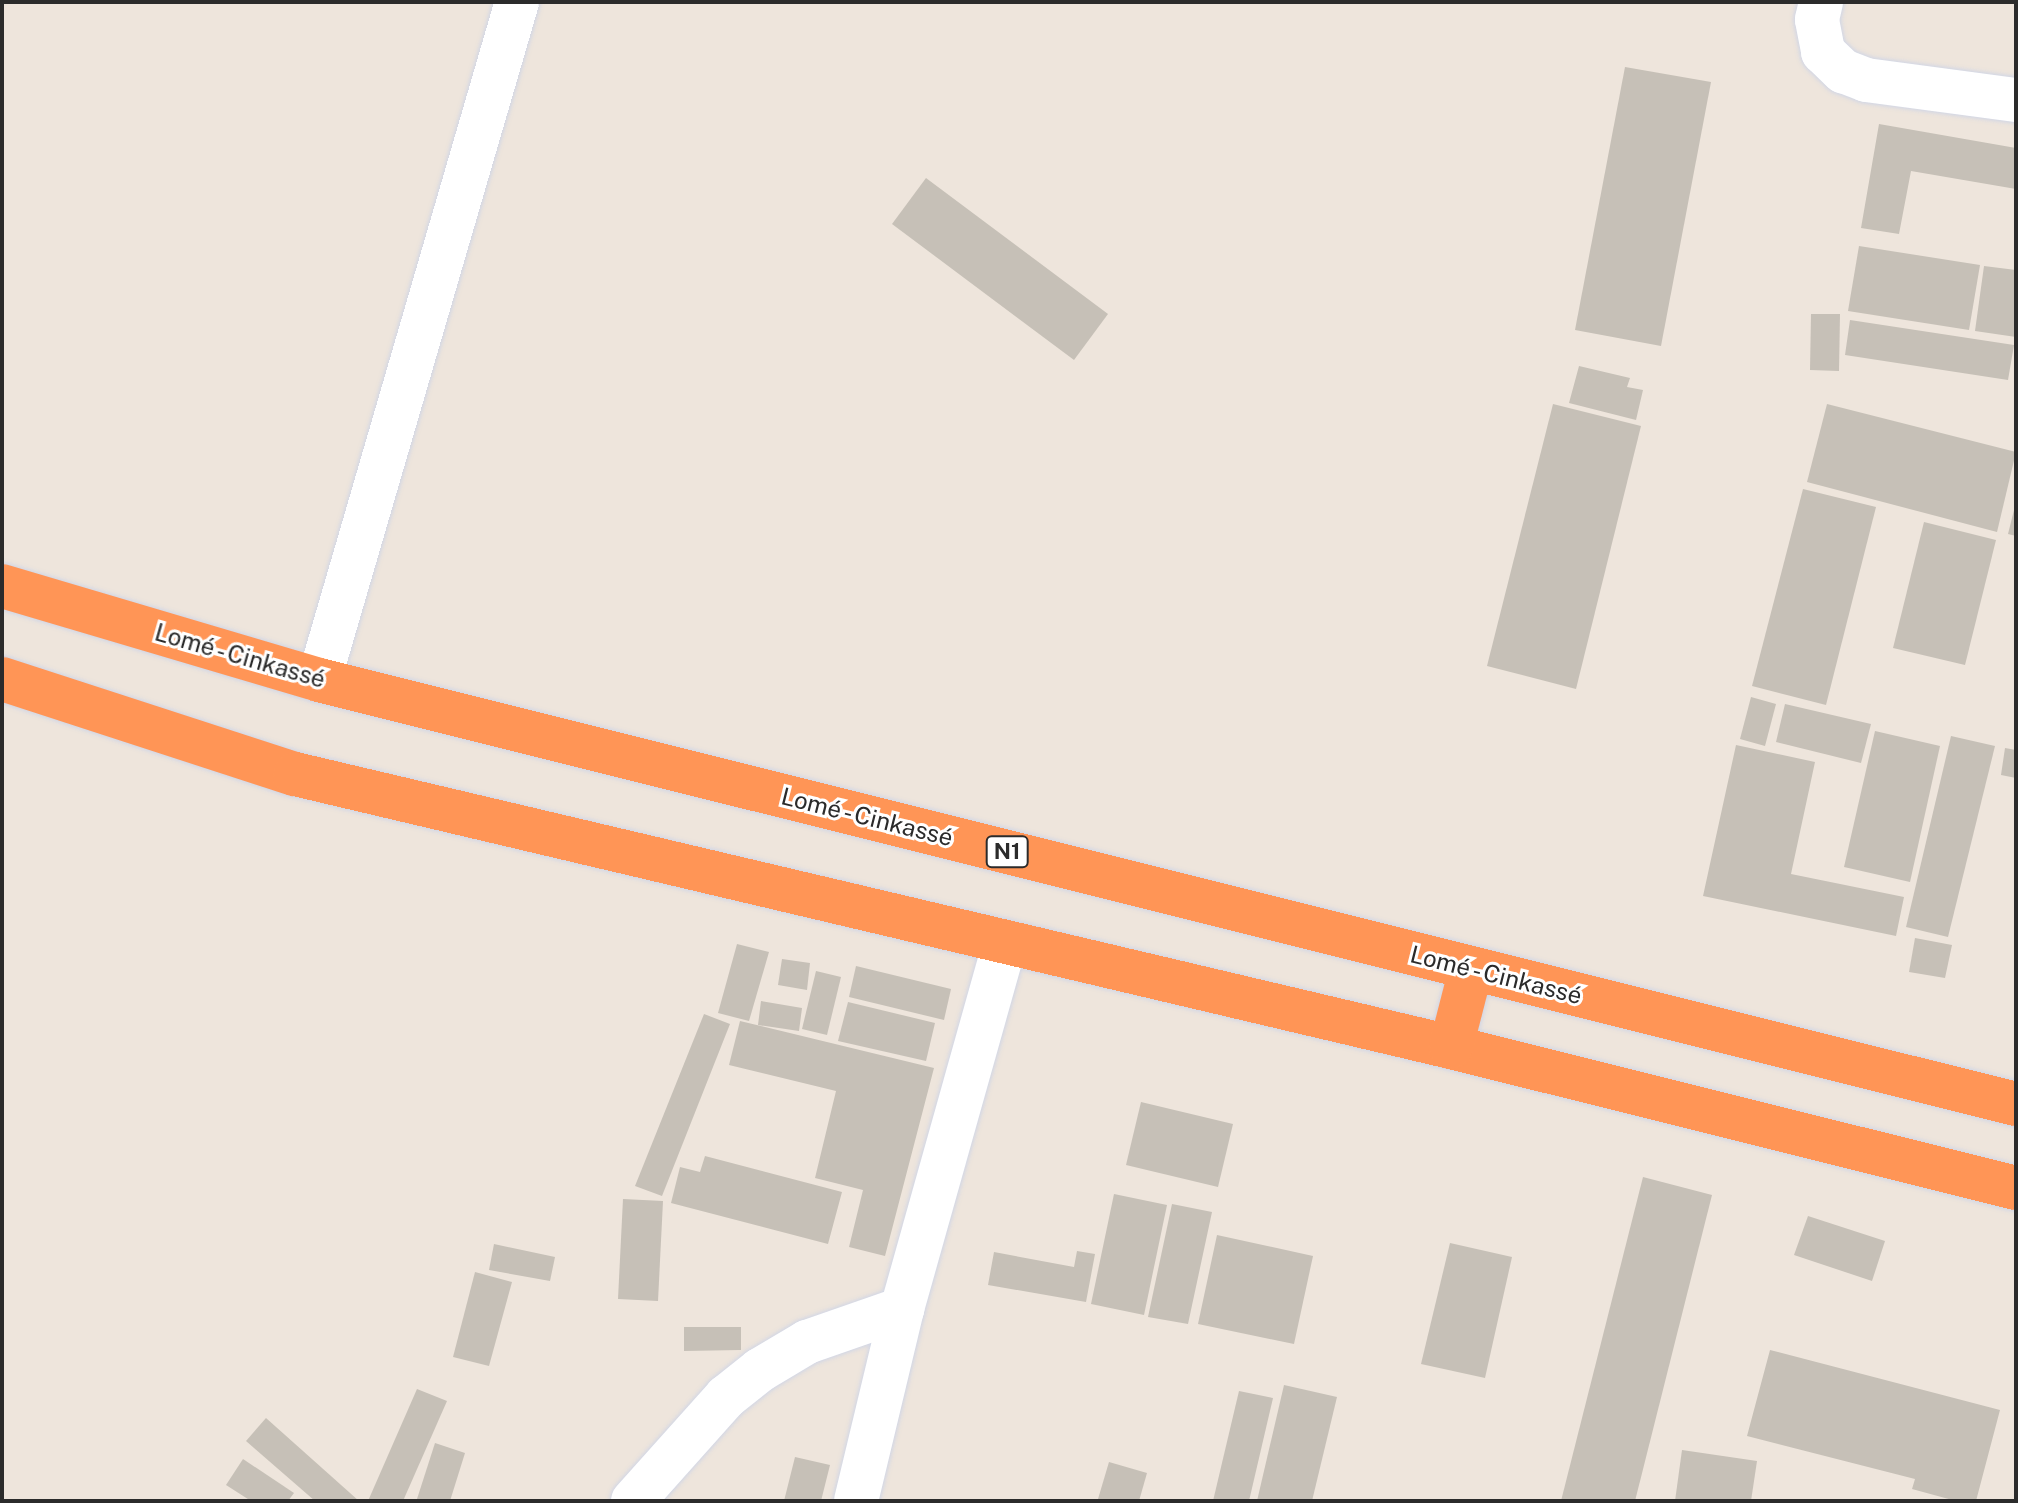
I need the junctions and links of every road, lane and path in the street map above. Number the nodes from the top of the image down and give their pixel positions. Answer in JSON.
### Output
{"nodes":[{"id":1,"x":517,"y":2,"type":"edge"},
{"id":2,"x":1821,"y":2,"type":"edge"},
{"id":3,"x":2016,"y":100,"type":"edge"},
{"id":4,"x":2,"y":586,"type":"edge"},
{"id":5,"x":2,"y":679,"type":"edge"},
{"id":6,"x":319,"y":680,"type":"junction"},
{"id":7,"x":1005,"y":942,"type":"junction"},
{"id":8,"x":1471,"y":969,"type":"junction"},
{"id":9,"x":1451,"y":1047,"type":"junction"},
{"id":10,"x":2016,"y":1104,"type":"edge"},
{"id":11,"x":2016,"y":1188,"type":"edge"},
{"id":12,"x":902,"y":1309,"type":"junction"},
{"id":13,"x":633,"y":1501,"type":"edge"},
{"id":14,"x":856,"y":1501,"type":"edge"}],
"edges":[{"from":1,"to":6,"type":"street"},
{"from":2,"to":3,"type":"street"},
{"from":4,"to":6,"type":"highway","name":"Lomé - Cinkassé","number":"N1"},
{"from":5,"to":7,"type":"highway"},
{"from":6,"to":8,"type":"highway","name":"Lomé - Cinkassé","number":"N1"},
{"from":7,"to":9,"type":"highway"},
{"from":7,"to":12,"type":"street"},
{"from":8,"to":9,"type":"highway"},
{"from":8,"to":10,"type":"highway","name":"Lomé - Cinkassé","number":"N1"},
{"from":9,"to":11,"type":"highway"},
{"from":12,"to":13,"type":"street"},
{"from":12,"to":14,"type":"street"}]}
